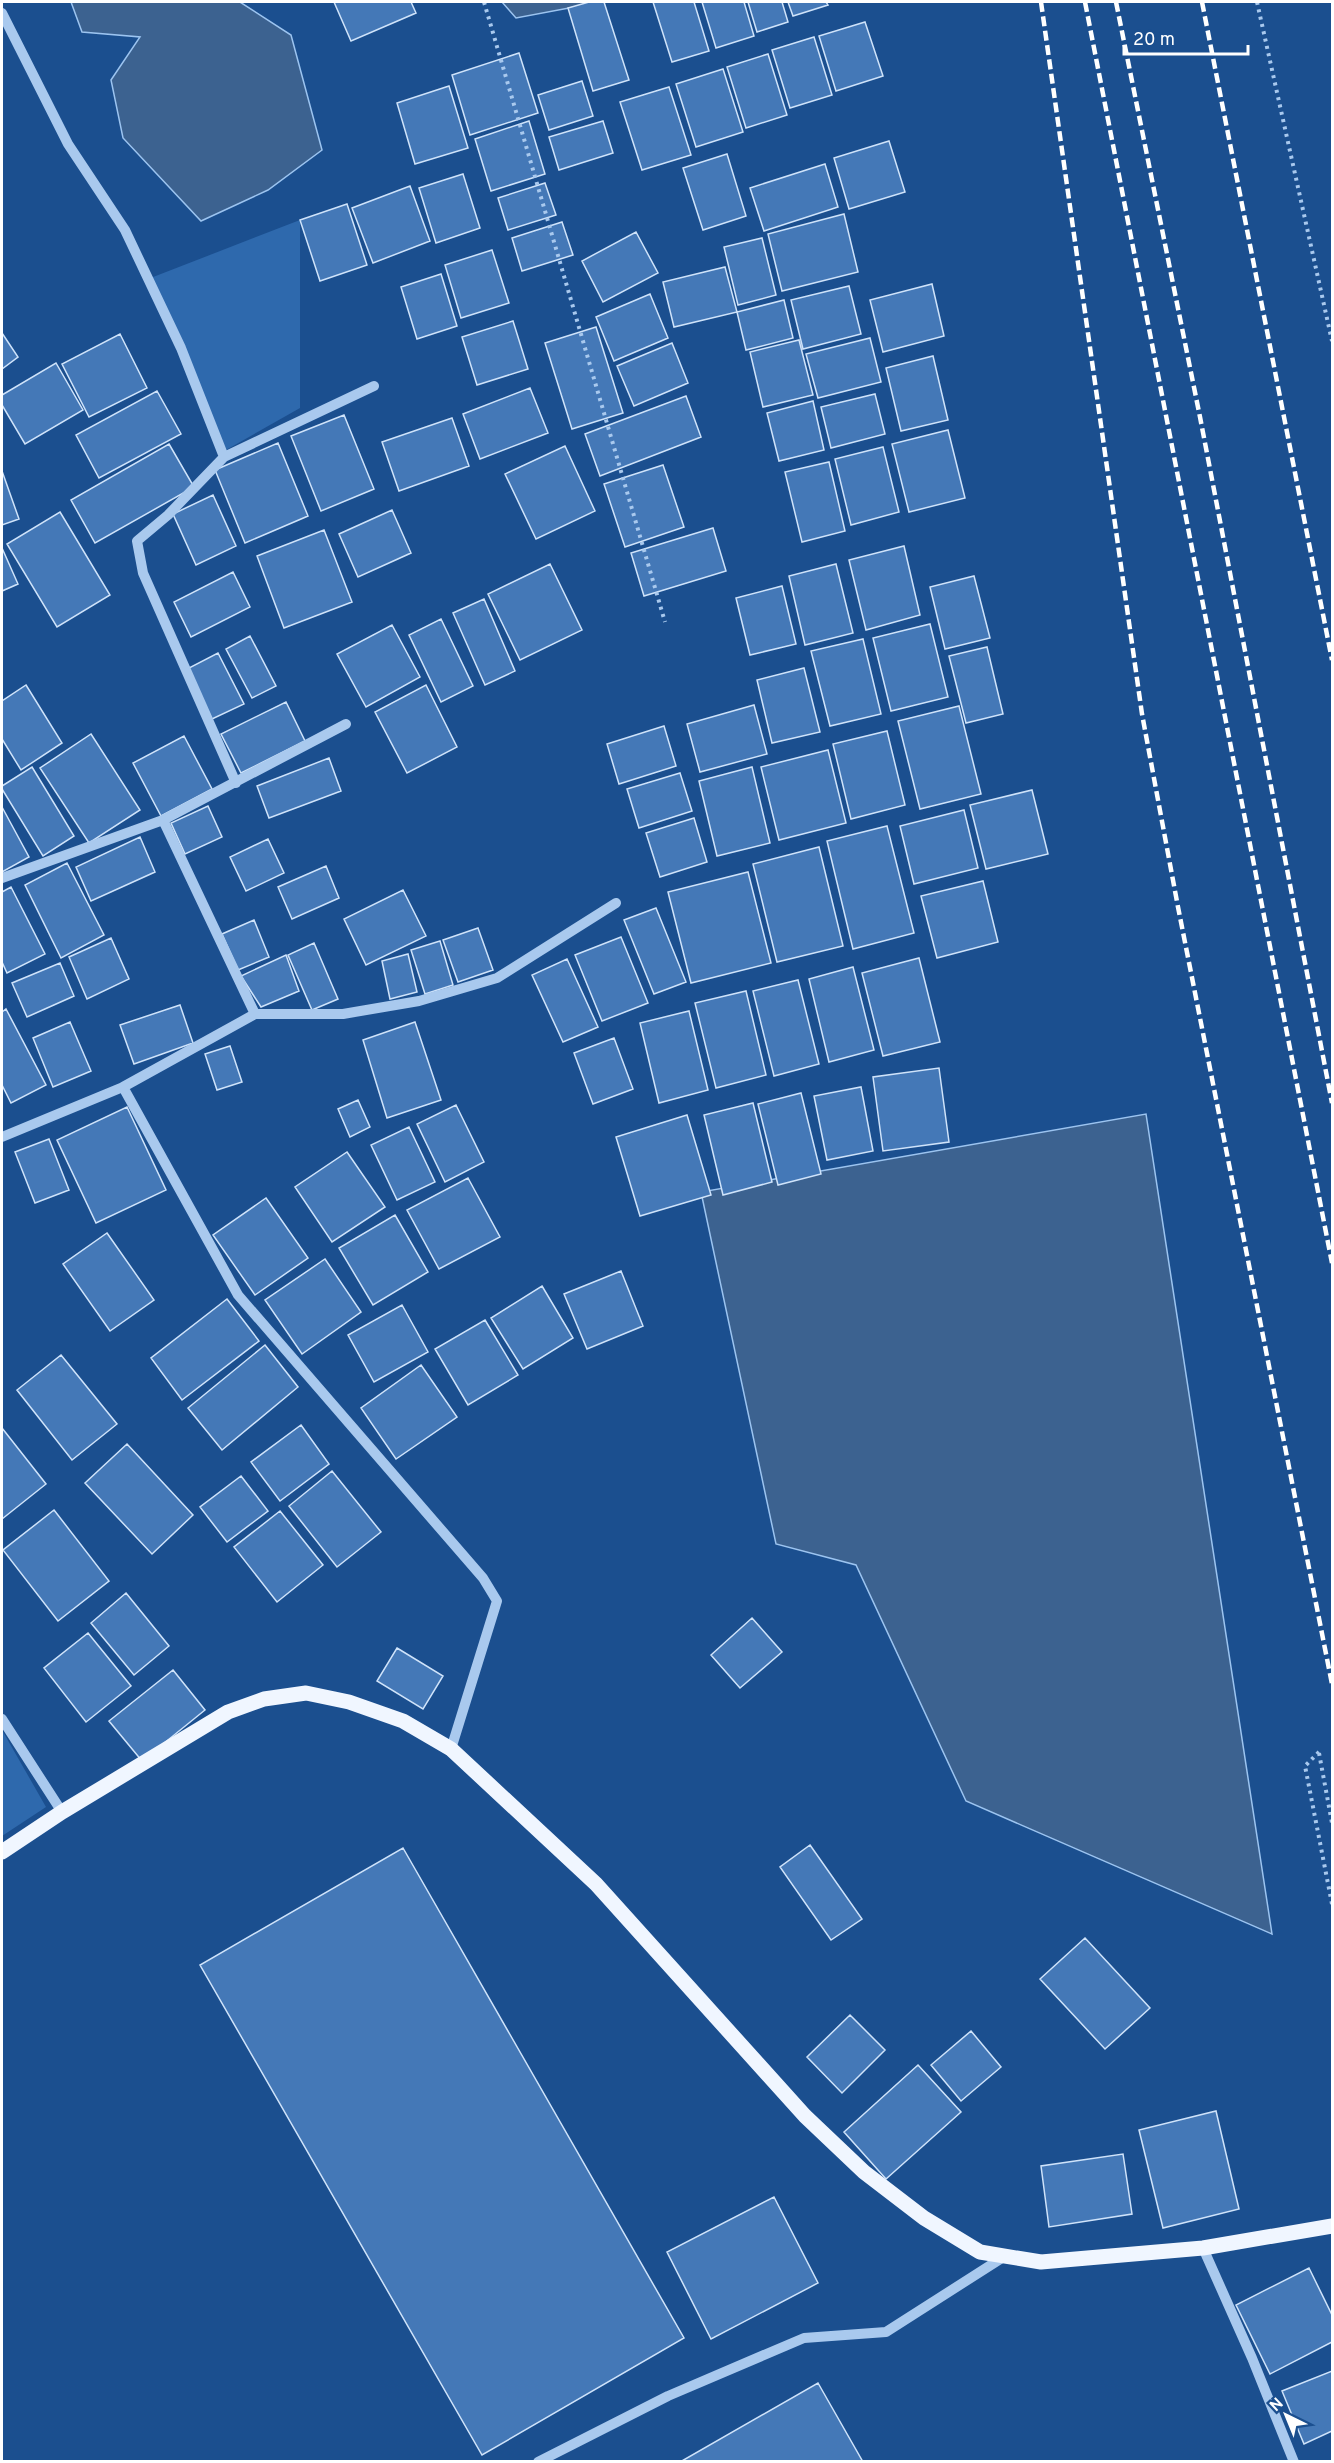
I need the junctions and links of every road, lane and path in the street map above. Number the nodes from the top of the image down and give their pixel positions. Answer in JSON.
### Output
{"nodes":[{"id":1,"x":484,"y":2,"type":"edge"},
{"id":2,"x":1257,"y":2,"type":"edge"},
{"id":3,"x":2,"y":13,"type":"edge"},
{"id":4,"x":1332,"y":341,"type":"edge"},
{"id":5,"x":374,"y":386,"type":"dead end"},
{"id":6,"x":224,"y":457,"type":"junction"},
{"id":7,"x":665,"y":622,"type":"dead end"},
{"id":8,"x":346,"y":724,"type":"dead end"},
{"id":9,"x":236,"y":783,"type":"junction"},
{"id":10,"x":163,"y":820,"type":"junction"},
{"id":11,"x":2,"y":878,"type":"edge"},
{"id":12,"x":616,"y":903,"type":"dead end"},
{"id":13,"x":255,"y":1014,"type":"junction"},
{"id":14,"x":123,"y":1087,"type":"junction"},
{"id":15,"x":2,"y":1137,"type":"edge"},
{"id":16,"x":2,"y":1719,"type":"edge"},
{"id":17,"x":451,"y":1749,"type":"junction"},
{"id":18,"x":62,"y":1812,"type":"junction"},
{"id":19,"x":1332,"y":1822,"type":"edge"},
{"id":20,"x":2,"y":1852,"type":"edge"},
{"id":21,"x":1332,"y":1904,"type":"edge"},
{"id":22,"x":1332,"y":2226,"type":"edge"},
{"id":23,"x":1203,"y":2248,"type":"junction"},
{"id":24,"x":1005,"y":2256,"type":"junction"},
{"id":25,"x":538,"y":2462,"type":"edge"},
{"id":26,"x":1294,"y":2462,"type":"edge"}],
"edges":[{"from":1,"to":7,"type":"path"},
{"from":2,"to":4,"type":"path"},
{"from":3,"to":6,"type":"street"},
{"from":5,"to":6,"type":"street"},
{"from":6,"to":9,"type":"street"},
{"from":8,"to":9,"type":"street"},
{"from":9,"to":10,"type":"street"},
{"from":10,"to":11,"type":"street"},
{"from":10,"to":13,"type":"street"},
{"from":12,"to":13,"type":"street"},
{"from":13,"to":14,"type":"street"},
{"from":14,"to":15,"type":"street"},
{"from":14,"to":17,"type":"street"},
{"from":16,"to":18,"type":"street"},
{"from":17,"to":18,"type":"main road"},
{"from":17,"to":24,"type":"main road"},
{"from":18,"to":20,"type":"main road"},
{"from":19,"to":21,"type":"path"},
{"from":22,"to":23,"type":"main road"},
{"from":23,"to":24,"type":"main road"},
{"from":23,"to":26,"type":"street"},
{"from":24,"to":25,"type":"street"}]}
